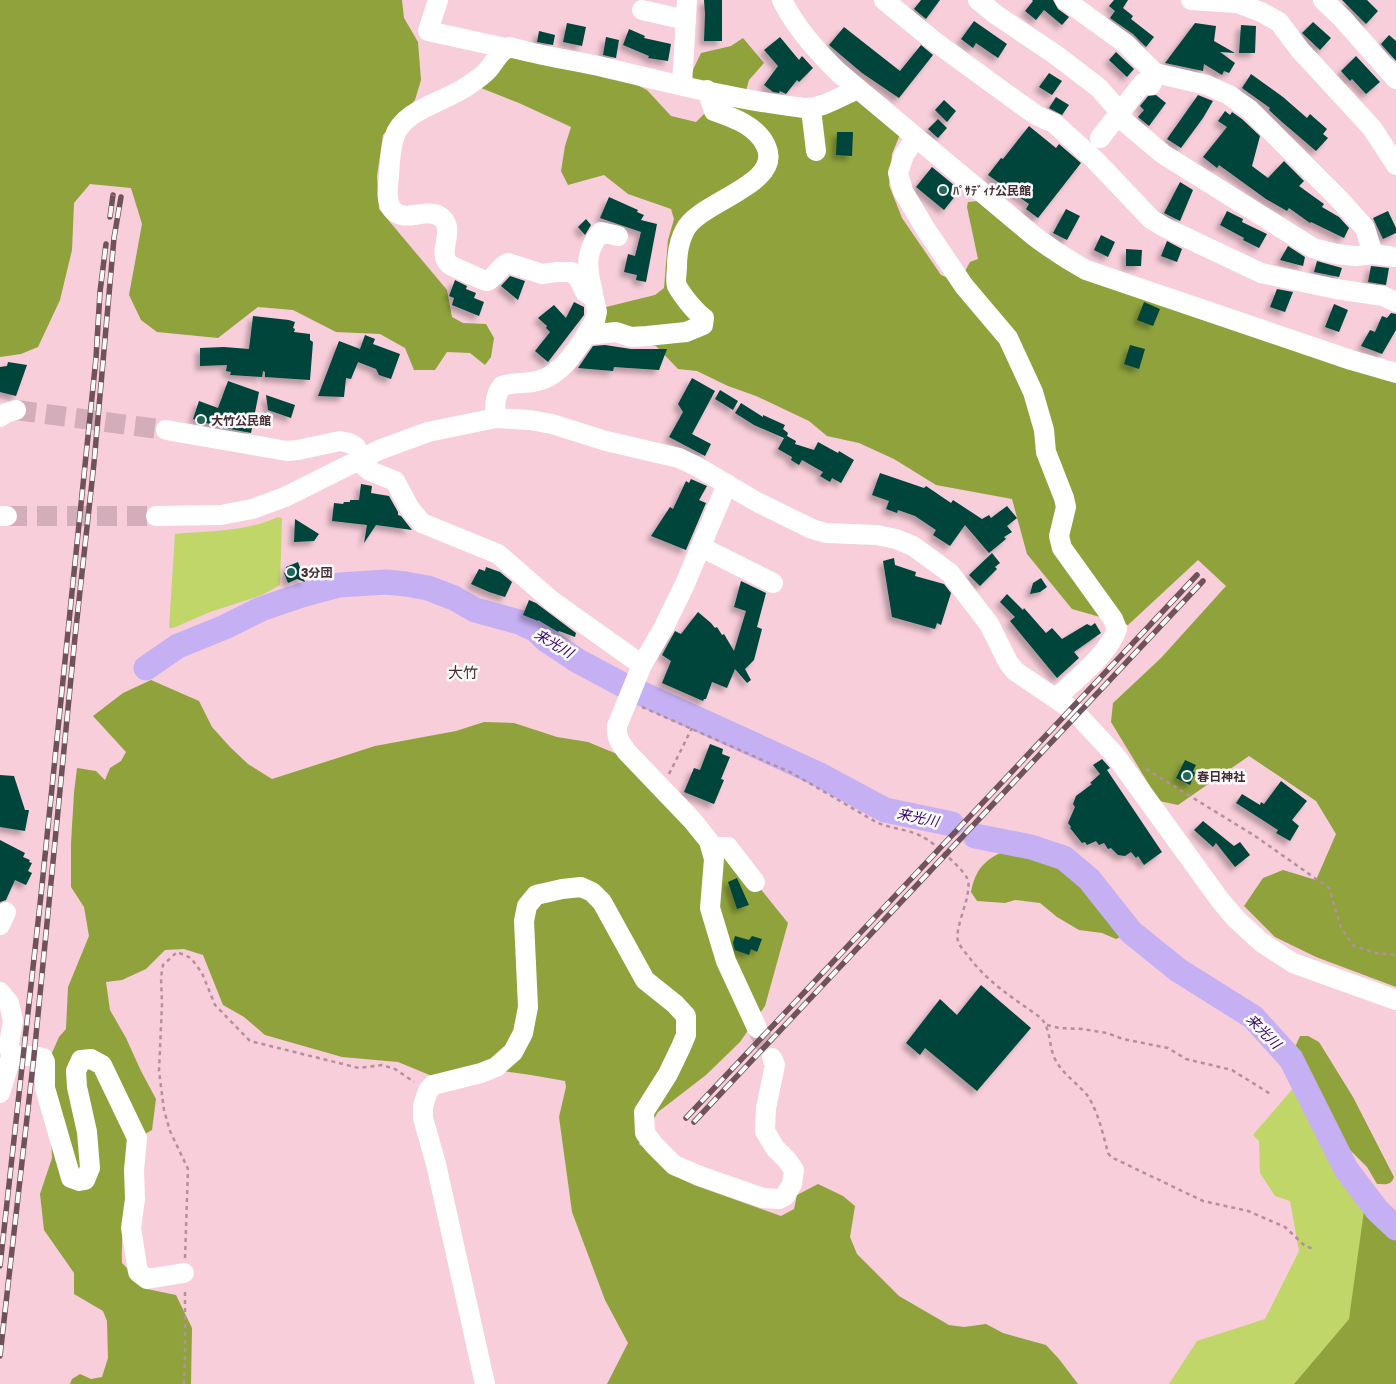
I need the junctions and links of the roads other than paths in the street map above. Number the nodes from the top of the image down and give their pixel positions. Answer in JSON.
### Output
{"nodes":[{"id":1,"x":438,"y":0,"type":"edge"},
{"id":2,"x":688,"y":0,"type":"edge"},
{"id":3,"x":782,"y":0,"type":"edge"},
{"id":4,"x":978,"y":0,"type":"edge"},
{"id":5,"x":1065,"y":0,"type":"edge"},
{"id":6,"x":1191,"y":0,"type":"edge"},
{"id":7,"x":1323,"y":0,"type":"edge"},
{"id":8,"x":897,"y":4,"type":"edge"},
{"id":9,"x":642,"y":10,"type":"dead end"},
{"id":10,"x":686,"y":20,"type":"junction"},
{"id":11,"x":505,"y":48,"type":"junction"},
{"id":12,"x":1155,"y":72,"type":"junction"},
{"id":13,"x":1396,"y":79,"type":"edge"},
{"id":14,"x":682,"y":85,"type":"junction"},
{"id":15,"x":858,"y":89,"type":"junction"},
{"id":16,"x":707,"y":90,"type":"junction"},
{"id":17,"x":811,"y":108,"type":"junction"},
{"id":18,"x":1120,"y":112,"type":"junction"},
{"id":19,"x":916,"y":137,"type":"junction"},
{"id":20,"x":1100,"y":138,"type":"dead end"},
{"id":21,"x":816,"y":151,"type":"dead end"},
{"id":22,"x":1396,"y":165,"type":"edge"},
{"id":23,"x":618,"y":236,"type":"dead end"},
{"id":24,"x":1373,"y":254,"type":"junction"},
{"id":25,"x":1396,"y":257,"type":"edge"},
{"id":26,"x":594,"y":298,"type":"junction"},
{"id":27,"x":1396,"y":302,"type":"edge"},
{"id":28,"x":586,"y":335,"type":"junction"},
{"id":29,"x":1396,"y":373,"type":"edge"},
{"id":30,"x":496,"y":418,"type":"junction"},
{"id":31,"x":166,"y":430,"type":"tunnel mouth"},
{"id":32,"x":361,"y":459,"type":"junction"},
{"id":33,"x":727,"y":484,"type":"junction"},
{"id":34,"x":156,"y":516,"type":"tunnel mouth"},
{"id":35,"x":701,"y":547,"type":"junction"},
{"id":36,"x":773,"y":582,"type":"dead end"},
{"id":37,"x":640,"y":669,"type":"junction"},
{"id":38,"x":1056,"y":698,"type":"junction"},
{"id":39,"x":711,"y":848,"type":"junction"},
{"id":40,"x":754,"y":882,"type":"dead end"},
{"id":41,"x":0,"y":992,"type":"edge"},
{"id":42,"x":1396,"y":1000,"type":"edge"},
{"id":43,"x":757,"y":1028,"type":"tunnel mouth"},
{"id":44,"x":11,"y":1057,"type":"junction"},
{"id":45,"x":772,"y":1058,"type":"tunnel mouth"},
{"id":46,"x":0,"y":1091,"type":"edge"},
{"id":47,"x":184,"y":1273,"type":"road end"},
{"id":48,"x":485,"y":1384,"type":"edge"}],
"edges":[{"from":1,"to":11,"type":"street"},
{"from":2,"to":10,"type":"street"},
{"from":3,"to":15,"type":"street"},
{"from":4,"to":18,"type":"street"},
{"from":5,"to":12,"type":"street"},
{"from":6,"to":22,"type":"street"},
{"from":7,"to":13,"type":"street"},
{"from":8,"to":27,"type":"street"},
{"from":9,"to":10,"type":"street"},
{"from":10,"to":14,"type":"street"},
{"from":11,"to":14,"type":"street"},
{"from":11,"to":26,"type":"street"},
{"from":12,"to":18,"type":"street"},
{"from":12,"to":24,"type":"street"},
{"from":14,"to":16,"type":"street"},
{"from":15,"to":17,"type":"street"},
{"from":15,"to":19,"type":"street"},
{"from":16,"to":17,"type":"street"},
{"from":16,"to":28,"type":"street"},
{"from":17,"to":21,"type":"street"},
{"from":18,"to":20,"type":"street"},
{"from":18,"to":24,"type":"street"},
{"from":19,"to":29,"type":"street"},
{"from":19,"to":38,"type":"street"},
{"from":23,"to":26,"type":"street"},
{"from":24,"to":25,"type":"street"},
{"from":26,"to":28,"type":"street"},
{"from":28,"to":30,"type":"street"},
{"from":30,"to":32,"type":"street"},
{"from":30,"to":33,"type":"street"},
{"from":31,"to":32,"type":"street"},
{"from":32,"to":34,"type":"street"},
{"from":32,"to":37,"type":"street"},
{"from":33,"to":35,"type":"street"},
{"from":33,"to":38,"type":"street"},
{"from":35,"to":36,"type":"street"},
{"from":35,"to":37,"type":"street"},
{"from":37,"to":39,"type":"street"},
{"from":38,"to":42,"type":"street"},
{"from":39,"to":40,"type":"street"},
{"from":39,"to":43,"type":"street"},
{"from":41,"to":44,"type":"street"},
{"from":44,"to":46,"type":"street"},
{"from":44,"to":47,"type":"street"},
{"from":45,"to":48,"type":"street"}]}
